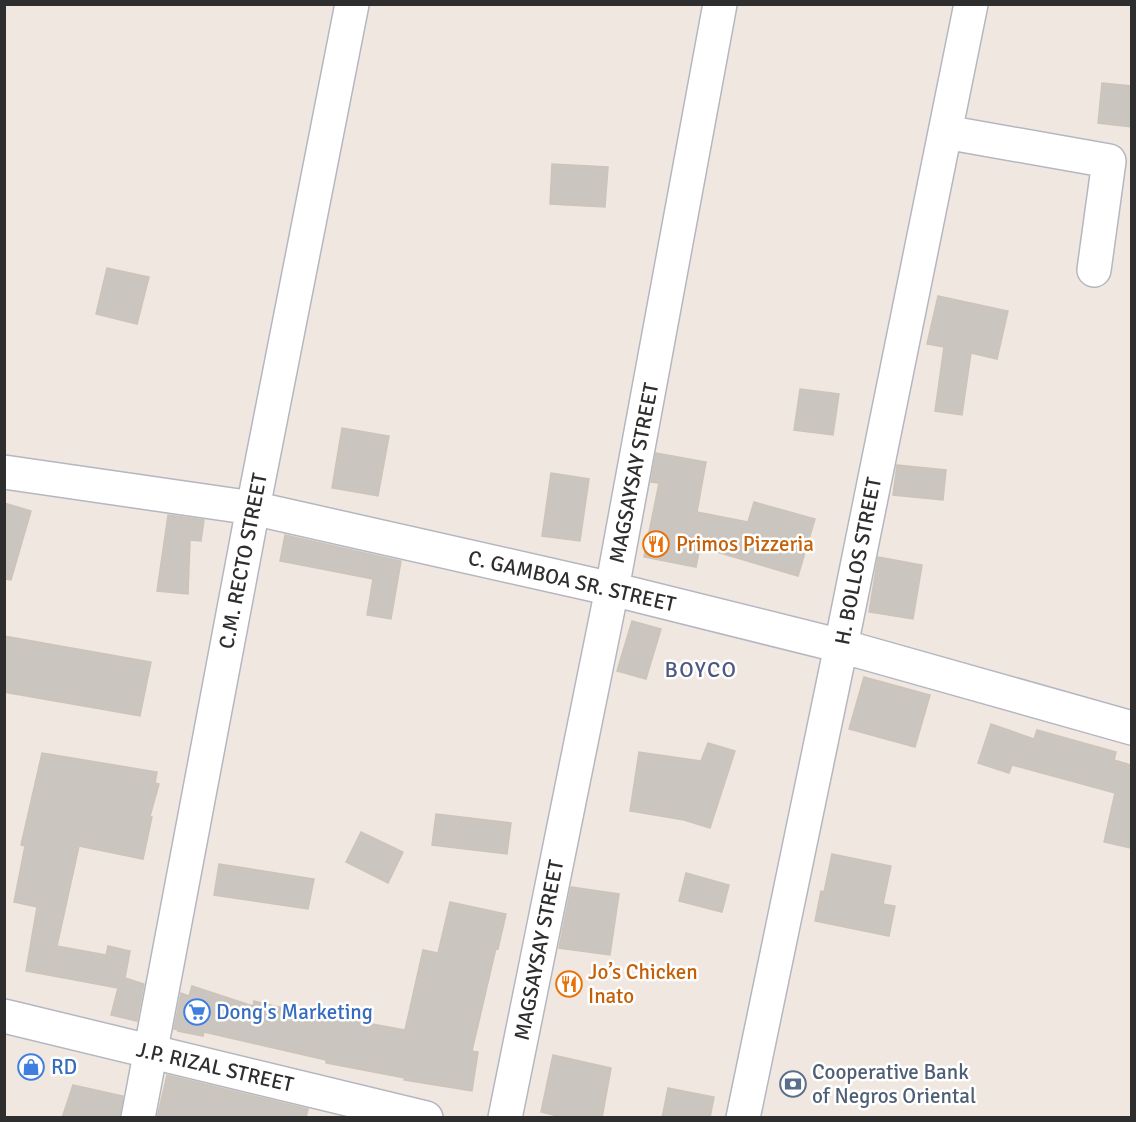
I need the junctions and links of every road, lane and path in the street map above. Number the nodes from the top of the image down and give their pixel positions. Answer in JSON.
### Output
{"nodes":[{"id":1,"x":352,"y":4,"type":"edge"},
{"id":2,"x":720,"y":4,"type":"edge"},
{"id":3,"x":971,"y":4,"type":"edge"},
{"id":4,"x":945,"y":132,"type":"junction"},
{"id":5,"x":1094,"y":270,"type":"dead end"},
{"id":6,"x":4,"y":472,"type":"edge"},
{"id":7,"x":253,"y":508,"type":"junction"},
{"id":8,"x":612,"y":589,"type":"junction"},
{"id":9,"x":841,"y":646,"type":"junction"},
{"id":10,"x":1131,"y":728,"type":"edge"},
{"id":11,"x":4,"y":1016,"type":"edge"},
{"id":12,"x":151,"y":1052,"type":"junction"},
{"id":13,"x":138,"y":1118,"type":"edge"},
{"id":14,"x":426,"y":1118,"type":"edge"},
{"id":15,"x":505,"y":1118,"type":"edge"},
{"id":16,"x":743,"y":1118,"type":"edge"}],
"edges":[{"from":1,"to":7,"type":"street","name":"C.M. RECTO STREET"},
{"from":2,"to":8,"type":"street","name":"MAGSAYSAY STREET"},
{"from":3,"to":4,"type":"street","name":"H. BOLLOS STREET"},
{"from":4,"to":5,"type":"street"},
{"from":4,"to":9,"type":"street","name":"H. BOLLOS STREET"},
{"from":6,"to":7,"type":"street","name":"C. GAMBOA SR. STREET"},
{"from":7,"to":8,"type":"street","name":"C. GAMBOA SR. STREET"},
{"from":7,"to":12,"type":"street","name":"C.M. RECTO STREET"},
{"from":8,"to":9,"type":"street","name":"C. GAMBOA SR. STREET"},
{"from":8,"to":15,"type":"street","name":"MAGSAYSAY STREET"},
{"from":9,"to":10,"type":"street","name":"C. GAMBOA SR. STREET"},
{"from":9,"to":16,"type":"street","name":"H. BOLLOS STREET"},
{"from":11,"to":12,"type":"street","name":"J.P. RIZAL STREET"},
{"from":12,"to":13,"type":"street","name":"C.M. RECTO STREET"},
{"from":12,"to":14,"type":"street","name":"J.P. RIZAL STREET"}]}
